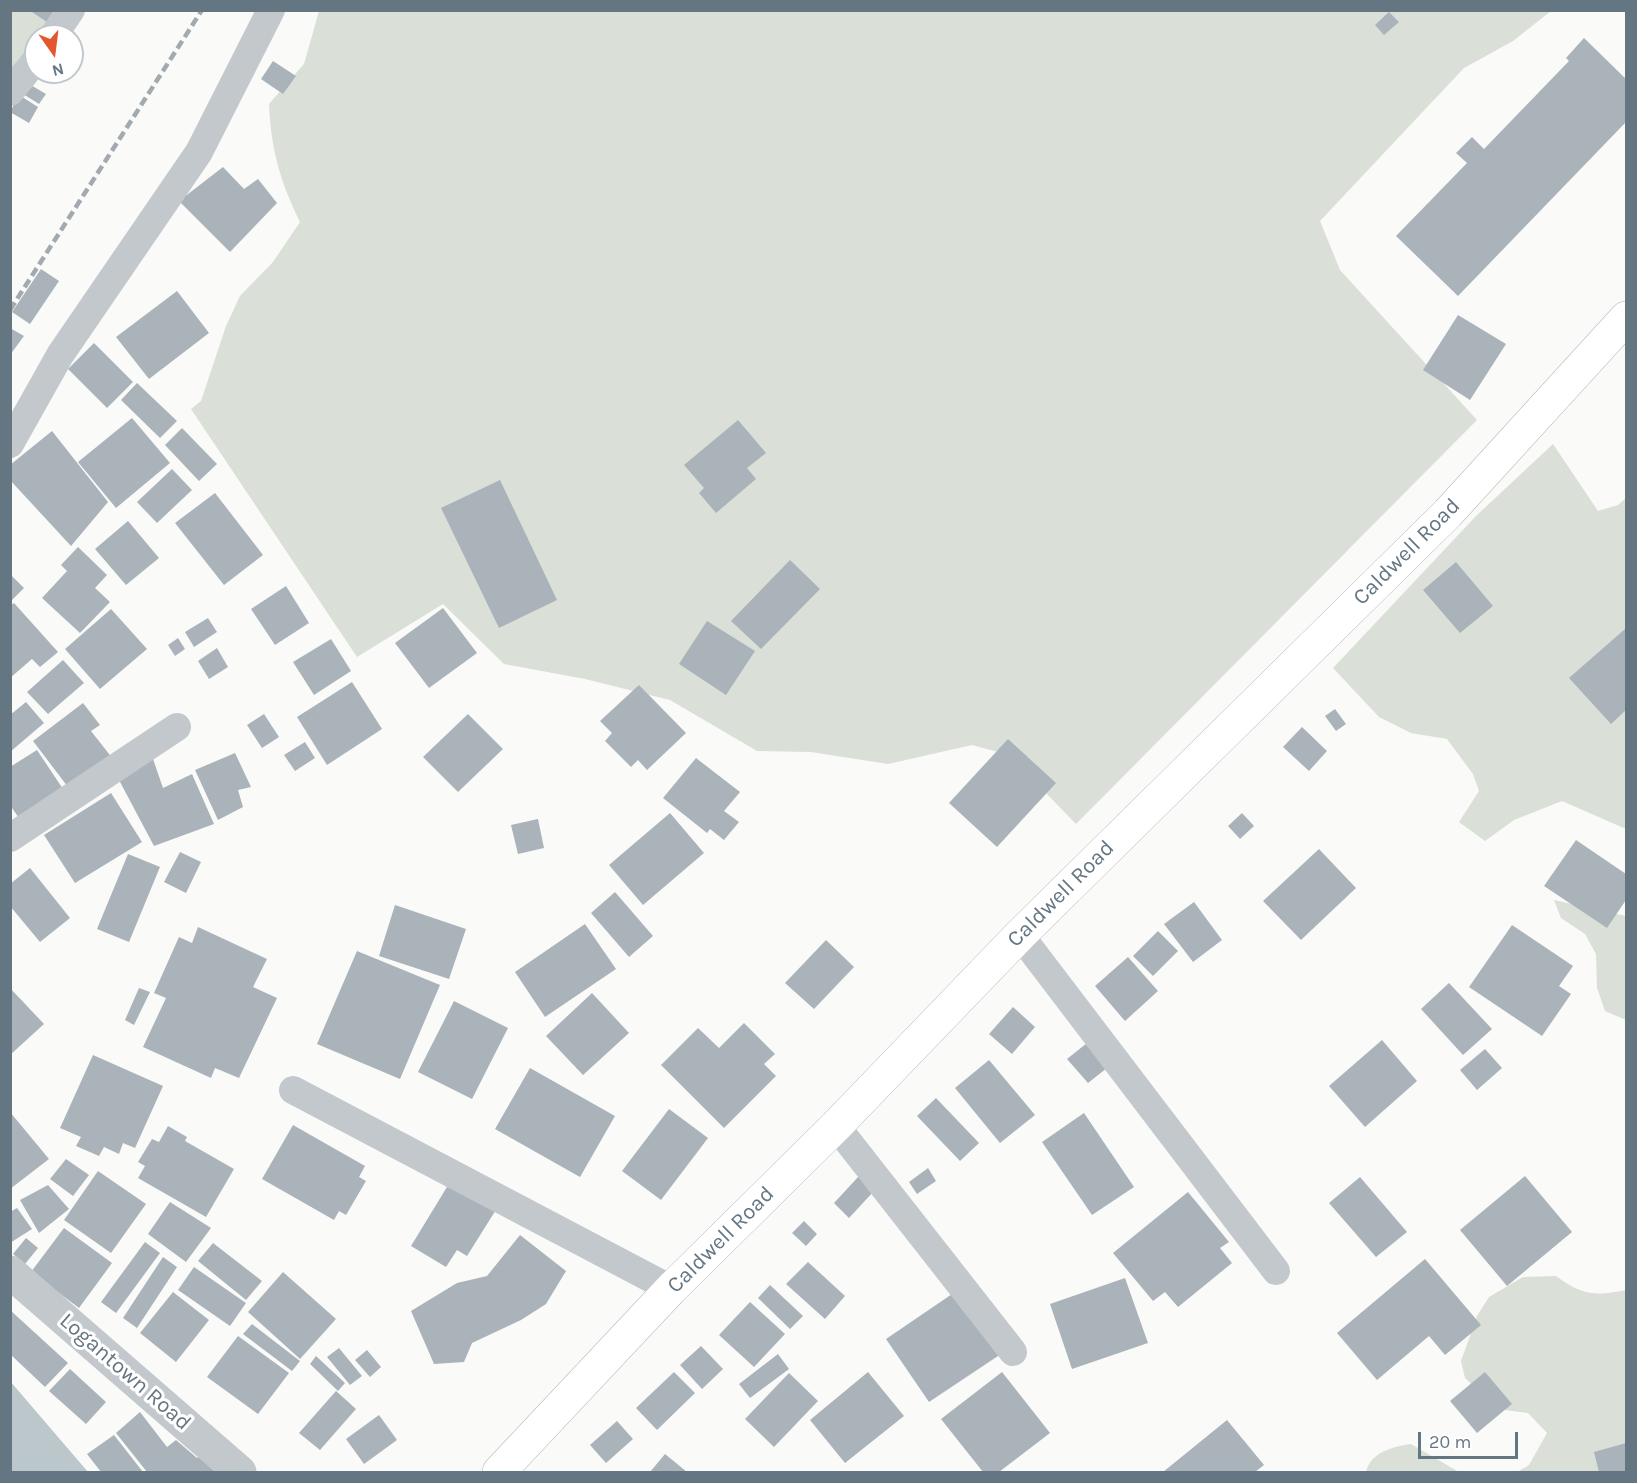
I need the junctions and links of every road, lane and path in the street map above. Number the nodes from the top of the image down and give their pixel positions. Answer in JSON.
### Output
{"nodes":[{"id":1,"x":70,"y":10,"type":"edge"},
{"id":2,"x":271,"y":10,"type":"edge"},
{"id":3,"x":61,"y":24,"type":"edge"},
{"id":4,"x":24,"y":75,"type":"edge"},
{"id":5,"x":10,"y":92,"type":"edge"},
{"id":6,"x":1626,"y":318,"type":"edge"},
{"id":7,"x":10,"y":444,"type":"edge"},
{"id":8,"x":177,"y":727,"type":"dead end"},
{"id":9,"x":10,"y":838,"type":"edge"},
{"id":10,"x":1020,"y":935,"type":"junction"},
{"id":11,"x":293,"y":1090,"type":"dead end"},
{"id":12,"x":836,"y":1126,"type":"junction"},
{"id":13,"x":1276,"y":1271,"type":"dead end"},
{"id":14,"x":10,"y":1272,"type":"edge"},
{"id":15,"x":671,"y":1289,"type":"junction"},
{"id":16,"x":1013,"y":1352,"type":"dead end"},
{"id":17,"x":240,"y":1473,"type":"edge"},
{"id":18,"x":499,"y":1473,"type":"edge"}],
"edges":[{"from":1,"to":3,"type":"street"},
{"from":2,"to":7,"type":"street"},
{"from":4,"to":5,"type":"street"},
{"from":6,"to":10,"type":"main road","name":"Caldwell Road"},
{"from":8,"to":9,"type":"street"},
{"from":10,"to":12,"type":"main road","name":"Caldwell Road"},
{"from":10,"to":13,"type":"street"},
{"from":11,"to":15,"type":"street"},
{"from":12,"to":15,"type":"main road","name":"Caldwell Road"},
{"from":12,"to":16,"type":"street"},
{"from":14,"to":17,"type":"street","name":"Logantown Road"},
{"from":15,"to":18,"type":"main road","name":"Caldwell Road"}]}
